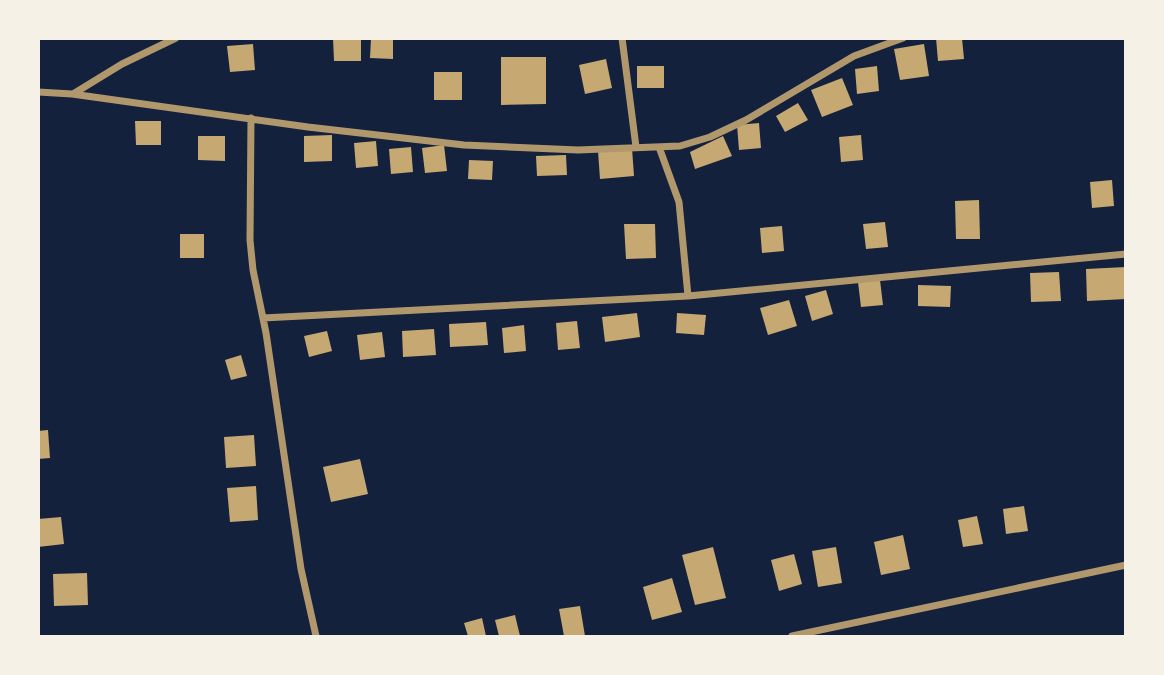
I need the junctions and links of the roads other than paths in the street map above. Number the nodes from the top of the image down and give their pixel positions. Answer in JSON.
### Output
{"nodes":[{"id":1,"x":176,"y":38,"type":"edge"},
{"id":2,"x":622,"y":38,"type":"edge"},
{"id":3,"x":903,"y":38,"type":"edge"},
{"id":4,"x":38,"y":92,"type":"edge"},
{"id":5,"x":72,"y":94,"type":"junction"},
{"id":6,"x":251,"y":118,"type":"junction"},
{"id":7,"x":636,"y":147,"type":"junction"},
{"id":8,"x":659,"y":147,"type":"junction"},
{"id":9,"x":1125,"y":254,"type":"edge"},
{"id":10,"x":688,"y":296,"type":"junction"},
{"id":11,"x":263,"y":318,"type":"junction"},
{"id":12,"x":1125,"y":565,"type":"edge"},
{"id":13,"x":316,"y":636,"type":"edge"},
{"id":14,"x":792,"y":636,"type":"edge"}],
"edges":[{"from":1,"to":5,"type":"street"},
{"from":2,"to":7,"type":"street"},
{"from":3,"to":8,"type":"street"},
{"from":4,"to":5,"type":"street"},
{"from":5,"to":6,"type":"street"},
{"from":6,"to":7,"type":"street"},
{"from":6,"to":11,"type":"street"},
{"from":7,"to":8,"type":"street"},
{"from":8,"to":10,"type":"street"},
{"from":9,"to":10,"type":"street"},
{"from":10,"to":11,"type":"street"},
{"from":11,"to":13,"type":"street"},
{"from":12,"to":14,"type":"street"}]}
